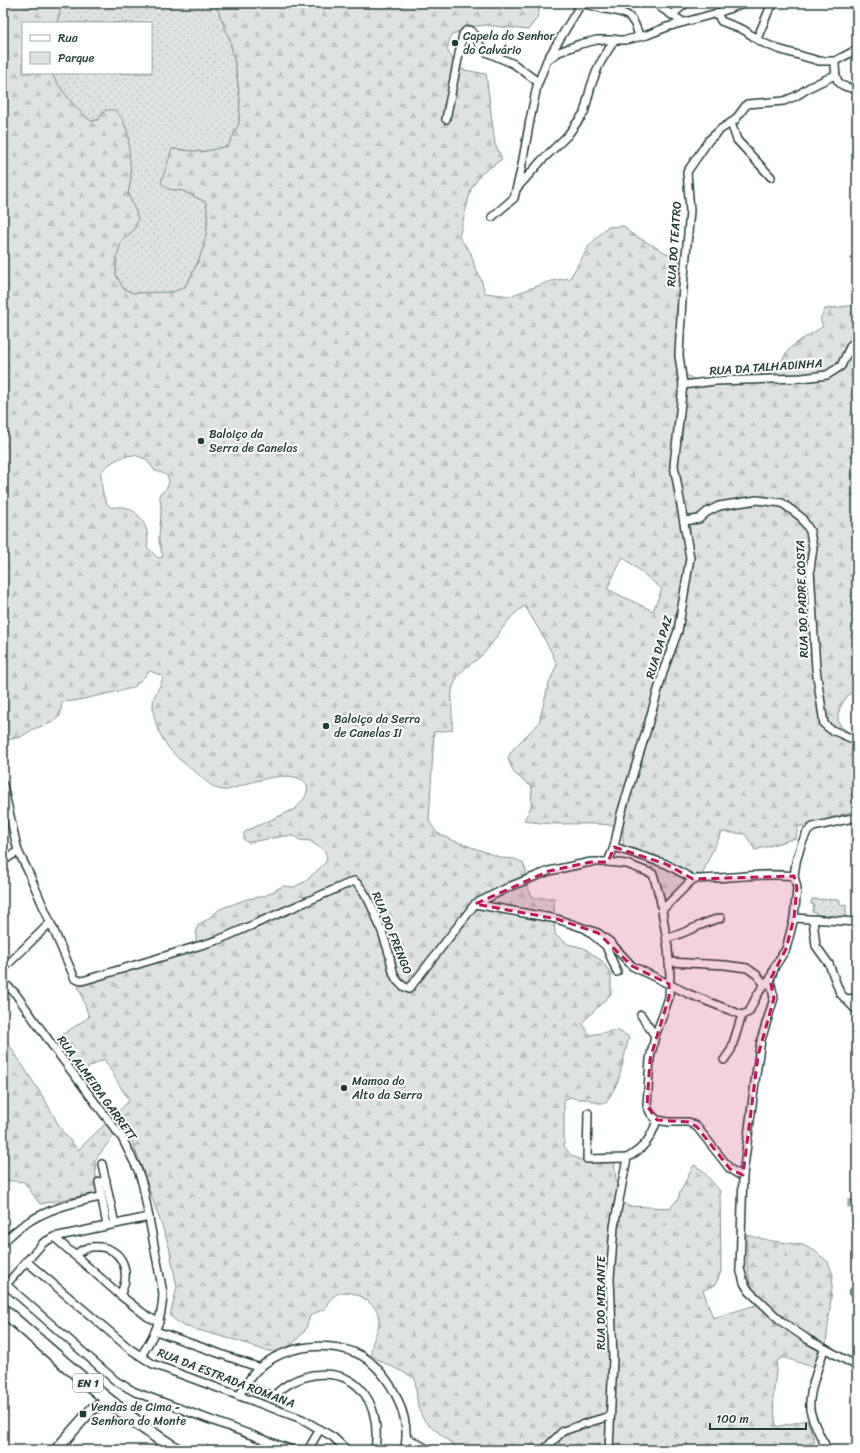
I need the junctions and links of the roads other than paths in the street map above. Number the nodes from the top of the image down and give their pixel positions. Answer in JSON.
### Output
{"nodes":[{"id":1,"x":657,"y":3,"type":"edge"},
{"id":2,"x":686,"y":3,"type":"edge"},
{"id":3,"x":745,"y":3,"type":"edge"},
{"id":4,"x":775,"y":3,"type":"edge"},
{"id":5,"x":717,"y":14,"type":"junction"},
{"id":6,"x":672,"y":15,"type":"junction"},
{"id":7,"x":683,"y":22,"type":"junction"},
{"id":8,"x":639,"y":36,"type":"junction"},
{"id":9,"x":614,"y":39,"type":"junction"},
{"id":10,"x":757,"y":39,"type":"junction"},
{"id":11,"x":857,"y":52,"type":"edge"},
{"id":12,"x":547,"y":60,"type":"junction"},
{"id":13,"x":835,"y":61,"type":"junction"},
{"id":14,"x":835,"y":75,"type":"junction"},
{"id":15,"x":538,"y":82,"type":"junction"},
{"id":16,"x":857,"y":89,"type":"edge"},
{"id":17,"x":446,"y":119,"type":"dead end"},
{"id":18,"x":731,"y":123,"type":"junction"},
{"id":19,"x":771,"y":177,"type":"dead end"},
{"id":20,"x":517,"y":188,"type":"junction"},
{"id":21,"x":492,"y":217,"type":"dead end"},
{"id":22,"x":857,"y":340,"type":"edge"},
{"id":23,"x":683,"y":385,"type":"junction"},
{"id":24,"x":684,"y":522,"type":"junction"},
{"id":25,"x":857,"y":741,"type":"edge"},
{"id":26,"x":3,"y":785,"type":"edge"},
{"id":27,"x":857,"y":817,"type":"edge"},
{"id":28,"x":614,"y":847,"type":"junction"},
{"id":29,"x":18,"y":851,"type":"junction"},
{"id":30,"x":3,"y":861,"type":"edge"},
{"id":31,"x":608,"y":862,"type":"junction"},
{"id":32,"x":794,"y":876,"type":"junction"},
{"id":33,"x":693,"y":879,"type":"junction"},
{"id":34,"x":475,"y":904,"type":"junction"},
{"id":35,"x":662,"y":910,"type":"junction"},
{"id":36,"x":721,"y":918,"type":"dead end"},
{"id":37,"x":794,"y":918,"type":"junction"},
{"id":38,"x":813,"y":920,"type":"junction"},
{"id":39,"x":857,"y":922,"type":"edge"},
{"id":40,"x":50,"y":923,"type":"junction"},
{"id":41,"x":586,"y":928,"type":"junction"},
{"id":42,"x":666,"y":938,"type":"junction"},
{"id":43,"x":669,"y":962,"type":"junction"},
{"id":44,"x":3,"y":969,"type":"edge"},
{"id":45,"x":617,"y":972,"type":"dead end"},
{"id":46,"x":3,"y":982,"type":"edge"},
{"id":47,"x":768,"y":982,"type":"junction"},
{"id":48,"x":669,"y":984,"type":"junction"},
{"id":49,"x":845,"y":998,"type":"junction"},
{"id":50,"x":857,"y":998,"type":"edge"},
{"id":51,"x":857,"y":1011,"type":"edge"},
{"id":52,"x":641,"y":1015,"type":"dead end"},
{"id":53,"x":742,"y":1015,"type":"junction"},
{"id":54,"x":655,"y":1036,"type":"junction"},
{"id":55,"x":724,"y":1060,"type":"dead end"},
{"id":56,"x":588,"y":1113,"type":"dead end"},
{"id":57,"x":657,"y":1120,"type":"junction"},
{"id":58,"x":628,"y":1158,"type":"junction"},
{"id":59,"x":102,"y":1164,"type":"dead end"},
{"id":60,"x":743,"y":1175,"type":"junction"},
{"id":61,"x":106,"y":1180,"type":"junction"},
{"id":62,"x":101,"y":1197,"type":"junction"},
{"id":63,"x":149,"y":1217,"type":"junction"},
{"id":64,"x":115,"y":1224,"type":"junction"},
{"id":65,"x":106,"y":1226,"type":"junction"},
{"id":66,"x":54,"y":1237,"type":"junction"},
{"id":67,"x":3,"y":1242,"type":"edge"},
{"id":68,"x":74,"y":1255,"type":"junction"},
{"id":69,"x":26,"y":1261,"type":"junction"},
{"id":70,"x":4,"y":1285,"type":"edge"},
{"id":71,"x":120,"y":1295,"type":"junction"},
{"id":72,"x":3,"y":1310,"type":"edge"},
{"id":73,"x":159,"y":1322,"type":"junction"},
{"id":74,"x":156,"y":1331,"type":"junction"},
{"id":75,"x":824,"y":1349,"type":"junction"},
{"id":76,"x":141,"y":1356,"type":"junction"},
{"id":77,"x":857,"y":1366,"type":"edge"},
{"id":78,"x":260,"y":1368,"type":"junction"},
{"id":79,"x":245,"y":1386,"type":"junction"},
{"id":80,"x":96,"y":1390,"type":"junction"},
{"id":81,"x":239,"y":1396,"type":"junction"},
{"id":82,"x":110,"y":1401,"type":"junction"},
{"id":83,"x":92,"y":1409,"type":"junction"},
{"id":84,"x":610,"y":1416,"type":"junction"},
{"id":85,"x":320,"y":1429,"type":"junction"},
{"id":86,"x":406,"y":1437,"type":"junction"},
{"id":87,"x":56,"y":1450,"type":"edge"},
{"id":88,"x":177,"y":1450,"type":"edge"},
{"id":89,"x":292,"y":1450,"type":"edge"},
{"id":90,"x":308,"y":1450,"type":"edge"},
{"id":91,"x":347,"y":1450,"type":"edge"},
{"id":92,"x":375,"y":1450,"type":"edge"},
{"id":93,"x":404,"y":1450,"type":"edge"},
{"id":94,"x":429,"y":1450,"type":"edge"},
{"id":95,"x":544,"y":1450,"type":"edge"},
{"id":96,"x":609,"y":1450,"type":"edge"},
{"id":97,"x":828,"y":1450,"type":"edge"}],
"edges":[{"from":1,"to":6,"type":"street"},
{"from":2,"to":6,"type":"street"},
{"from":3,"to":5,"type":"street"},
{"from":4,"to":10,"type":"street"},
{"from":5,"to":7,"type":"street"},
{"from":5,"to":10,"type":"street"},
{"from":6,"to":7,"type":"street"},
{"from":7,"to":8,"type":"street"},
{"from":8,"to":9,"type":"street"},
{"from":8,"to":12,"type":"street"},
{"from":9,"to":12,"type":"street"},
{"from":9,"to":20,"type":"street"},
{"from":10,"to":13,"type":"street"},
{"from":11,"to":13,"type":"street"},
{"from":12,"to":15,"type":"street"},
{"from":13,"to":14,"type":"street"},
{"from":14,"to":16,"type":"street"},
{"from":14,"to":18,"type":"street","name":"RUA DO TEATRO"},
{"from":15,"to":17,"type":"street"},
{"from":15,"to":20,"type":"street"},
{"from":18,"to":19,"type":"street"},
{"from":18,"to":23,"type":"street","name":"RUA DO TEATRO"},
{"from":20,"to":21,"type":"street"},
{"from":22,"to":23,"type":"street","name":"RUA DA TALHADINHA"},
{"from":23,"to":24,"type":"street","name":"RUA DA PAZ"},
{"from":24,"to":25,"type":"street","name":"RUA DO PADRE COSTA"},
{"from":24,"to":28,"type":"street","name":"RUA DA PAZ"},
{"from":26,"to":29,"type":"street"},
{"from":27,"to":32,"type":"street"},
{"from":28,"to":31,"type":"street","name":"RUA DA PAZ"},
{"from":28,"to":33,"type":"street"},
{"from":29,"to":30,"type":"street"},
{"from":29,"to":40,"type":"street"},
{"from":31,"to":34,"type":"street","name":"RUA DO FRENGO"},
{"from":31,"to":35,"type":"street","name":"RUA DO FRENGO"},
{"from":32,"to":33,"type":"street"},
{"from":32,"to":37,"type":"street"},
{"from":33,"to":35,"type":"street"},
{"from":34,"to":40,"type":"street","name":"RUA DO FRENGO"},
{"from":34,"to":41,"type":"street"},
{"from":35,"to":42,"type":"street","name":"RUA DO FRENGO"},
{"from":36,"to":42,"type":"street"},
{"from":37,"to":38,"type":"street"},
{"from":37,"to":47,"type":"street"},
{"from":38,"to":39,"type":"street"},
{"from":38,"to":49,"type":"street"},
{"from":40,"to":44,"type":"street"},
{"from":41,"to":45,"type":"street"},
{"from":41,"to":48,"type":"street"},
{"from":42,"to":43,"type":"street","name":"RUA DO FRENGO"},
{"from":43,"to":47,"type":"street"},
{"from":43,"to":48,"type":"street","name":"RUA DO FRENGO"},
{"from":46,"to":63,"type":"street","name":"RUA ALMEIDA GARRETT"},
{"from":47,"to":53,"type":"street"},
{"from":47,"to":60,"type":"street"},
{"from":48,"to":53,"type":"street"},
{"from":48,"to":54,"type":"street","name":"RUA DO FRENGO"},
{"from":49,"to":50,"type":"street"},
{"from":49,"to":51,"type":"street"},
{"from":52,"to":54,"type":"street"},
{"from":53,"to":55,"type":"street"},
{"from":54,"to":57,"type":"street","name":"RUA DO FRENGO"},
{"from":56,"to":58,"type":"street"},
{"from":57,"to":58,"type":"street"},
{"from":57,"to":60,"type":"street"},
{"from":58,"to":84,"type":"street","name":"RUA DO MIRANTE"},
{"from":59,"to":61,"type":"street"},
{"from":60,"to":75,"type":"street"},
{"from":61,"to":62,"type":"street"},
{"from":61,"to":64,"type":"street"},
{"from":62,"to":65,"type":"street"},
{"from":62,"to":67,"type":"street"},
{"from":63,"to":64,"type":"street"},
{"from":63,"to":73,"type":"street","name":"RUA ALMEIDA GARRETT"},
{"from":64,"to":65,"type":"street"},
{"from":65,"to":66,"type":"street"},
{"from":66,"to":68,"type":"street"},
{"from":66,"to":69,"type":"street"},
{"from":68,"to":71,"type":"street"},
{"from":68,"to":71,"type":"street"},
{"from":69,"to":70,"type":"street"},
{"from":69,"to":76,"type":"street","name":"RUA DA ESTRADA ROMANA"},
{"from":70,"to":89,"type":"street"},
{"from":71,"to":73,"type":"street"},
{"from":72,"to":80,"type":"main road","number":"EN 1"},
{"from":73,"to":74,"type":"street","name":"RUA ALMEIDA GARRETT"},
{"from":74,"to":76,"type":"street","name":"RUA ALMEIDA GARRETT"},
{"from":74,"to":78,"type":"street"},
{"from":75,"to":77,"type":"street"},
{"from":75,"to":97,"type":"street"},
{"from":76,"to":81,"type":"street","name":"RUA DA ESTRADA ROMANA"},
{"from":78,"to":79,"type":"street"},
{"from":78,"to":86,"type":"street"},
{"from":79,"to":81,"type":"street"},
{"from":79,"to":92,"type":"street"},
{"from":80,"to":82,"type":"main road","number":"EN 1"},
{"from":80,"to":83,"type":"street"},
{"from":81,"to":85,"type":"street","name":"RUA DA ESTRADA ROMANA"},
{"from":82,"to":83,"type":"street"},
{"from":82,"to":88,"type":"main road","number":"EN 1"},
{"from":83,"to":87,"type":"street"},
{"from":84,"to":95,"type":"street"},
{"from":84,"to":96,"type":"street","name":"RUA DO MIRANTE"},
{"from":85,"to":90,"type":"street"},
{"from":85,"to":91,"type":"street","name":"RUA DA ESTRADA ROMANA"},
{"from":86,"to":93,"type":"street"},
{"from":86,"to":94,"type":"street"}]}
